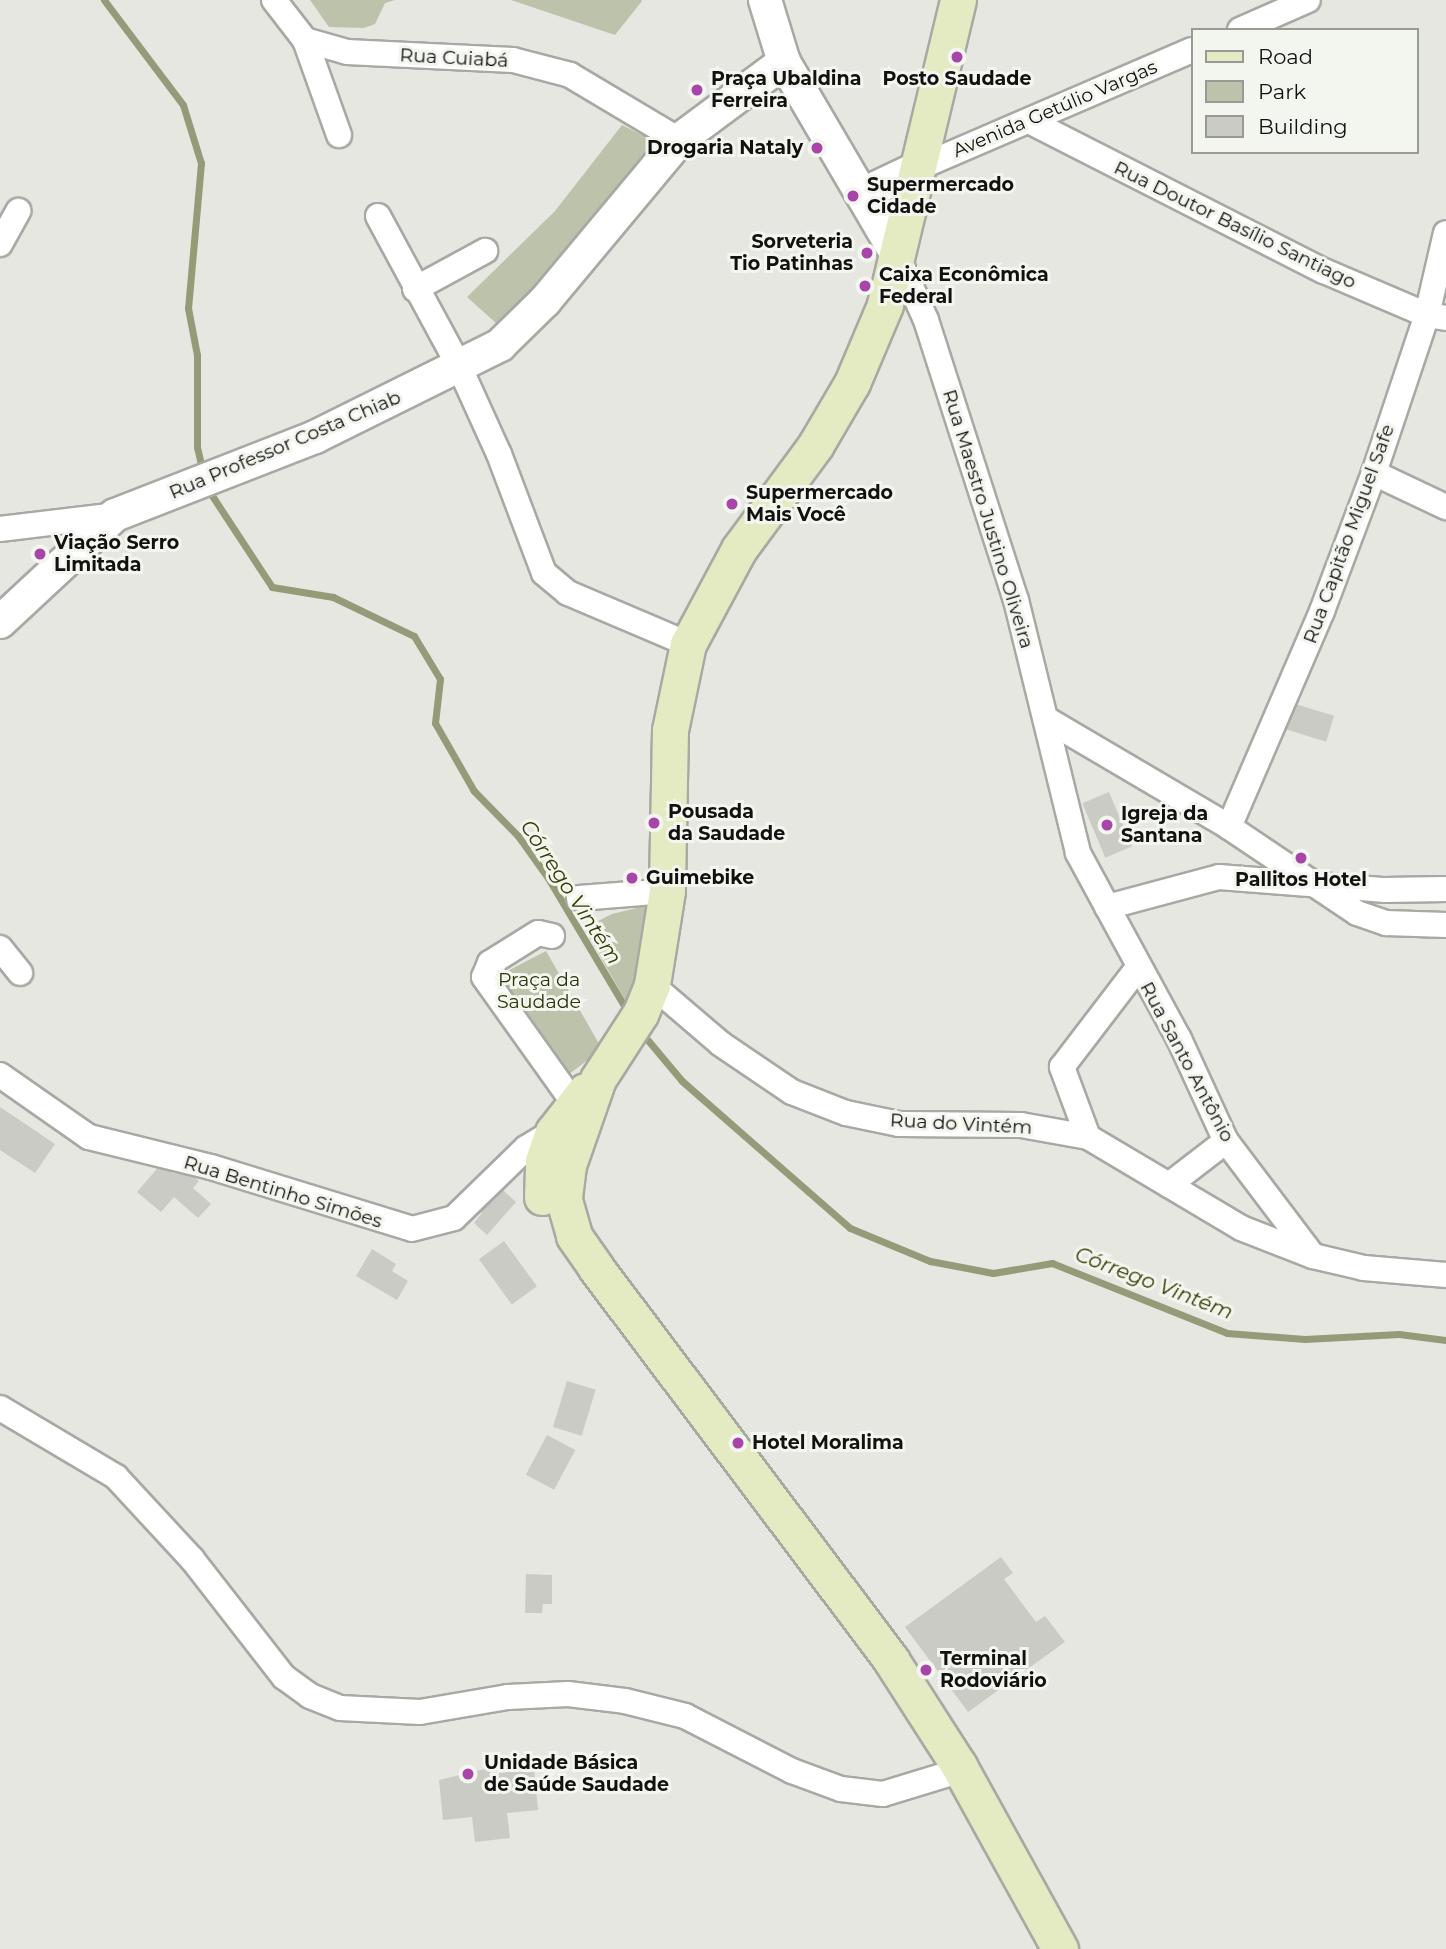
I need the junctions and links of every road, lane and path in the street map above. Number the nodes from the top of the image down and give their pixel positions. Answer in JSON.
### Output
{"nodes":[{"id":1,"x":274,"y":0,"type":"edge"},
{"id":2,"x":765,"y":0,"type":"edge"},
{"id":3,"x":958,"y":0,"type":"edge"},
{"id":4,"x":1308,"y":0,"type":"edge"},
{"id":5,"x":1245,"y":28,"type":"edge"},
{"id":6,"x":305,"y":40,"type":"junction"},
{"id":7,"x":1190,"y":51,"type":"edge"},
{"id":8,"x":784,"y":62,"type":"junction"},
{"id":9,"x":1029,"y":121,"type":"junction"},
{"id":10,"x":339,"y":135,"type":"dead end"},
{"id":11,"x":679,"y":139,"type":"junction"},
{"id":12,"x":918,"y":168,"type":"junction"},
{"id":13,"x":865,"y":193,"type":"junction"},
{"id":14,"x":18,"y":211,"type":"dead end"},
{"id":15,"x":378,"y":216,"type":"dead end"},
{"id":16,"x":1446,"y":233,"type":"edge"},
{"id":17,"x":0,"y":244,"type":"edge"},
{"id":18,"x":485,"y":251,"type":"dead end"},
{"id":19,"x":896,"y":253,"type":"junction"},
{"id":20,"x":415,"y":289,"type":"junction"},
{"id":21,"x":1436,"y":316,"type":"edge"},
{"id":22,"x":458,"y":366,"type":"junction"},
{"id":23,"x":1374,"y":472,"type":"junction"},
{"id":24,"x":1446,"y":507,"type":"edge"},
{"id":25,"x":115,"y":515,"type":"junction"},
{"id":26,"x":0,"y":529,"type":"edge"},
{"id":27,"x":0,"y":622,"type":"edge"},
{"id":28,"x":688,"y":644,"type":"junction"},
{"id":29,"x":1046,"y":719,"type":"junction"},
{"id":30,"x":1228,"y":827,"type":"junction"},
{"id":31,"x":1310,"y":884,"type":"junction"},
{"id":32,"x":1446,"y":889,"type":"edge"},
{"id":33,"x":667,"y":891,"type":"junction"},
{"id":34,"x":579,"y":898,"type":"dead end"},
{"id":35,"x":1107,"y":908,"type":"junction"},
{"id":36,"x":1446,"y":925,"type":"edge"},
{"id":37,"x":552,"y":936,"type":"dead end"},
{"id":38,"x":0,"y":948,"type":"edge"},
{"id":39,"x":1138,"y":969,"type":"junction"},
{"id":40,"x":20,"y":973,"type":"dead end"},
{"id":41,"x":638,"y":1014,"type":"junction"},
{"id":42,"x":0,"y":1075,"type":"edge"},
{"id":43,"x":571,"y":1119,"type":"junction"},
{"id":44,"x":1088,"y":1137,"type":"junction"},
{"id":45,"x":1226,"y":1141,"type":"junction"},
{"id":46,"x":1169,"y":1185,"type":"junction"},
{"id":47,"x":1313,"y":1256,"type":"junction"},
{"id":48,"x":1446,"y":1275,"type":"edge"},
{"id":49,"x":0,"y":1408,"type":"edge"},
{"id":50,"x":829,"y":1597,"type":"junction"},
{"id":51,"x":945,"y":1775,"type":"junction"},
{"id":52,"x":1002,"y":1847,"type":"junction"},
{"id":53,"x":1060,"y":1949,"type":"edge"}],
"edges":[{"from":1,"to":6,"type":"street"},
{"from":2,"to":8,"type":"street"},
{"from":3,"to":12,"type":"main road"},
{"from":4,"to":5,"type":"street"},
{"from":6,"to":10,"type":"street"},
{"from":6,"to":11,"type":"street","name":"Rua Cuiabá"},
{"from":7,"to":9,"type":"street","name":"Avenida Getúlio Vargas"},
{"from":8,"to":11,"type":"street"},
{"from":8,"to":13,"type":"street"},
{"from":9,"to":12,"type":"street","name":"Avenida Getúlio Vargas"},
{"from":9,"to":21,"type":"street","name":"Rua Doutor Basílio Santiago"},
{"from":11,"to":22,"type":"street","name":"Rua Professor Costa Chiab"},
{"from":12,"to":13,"type":"street"},
{"from":12,"to":19,"type":"main road"},
{"from":13,"to":19,"type":"street"},
{"from":14,"to":17,"type":"street"},
{"from":15,"to":20,"type":"street"},
{"from":16,"to":21,"type":"street","name":"Rua Capitão Miguel Safe"},
{"from":18,"to":20,"type":"street"},
{"from":19,"to":28,"type":"main road"},
{"from":19,"to":29,"type":"street","name":"Rua Maestro Justino Oliveira"},
{"from":20,"to":22,"type":"street"},
{"from":21,"to":23,"type":"street","name":"Rua Capitão Miguel Safe"},
{"from":22,"to":25,"type":"street","name":"Rua Professor Costa Chiab"},
{"from":22,"to":28,"type":"street"},
{"from":23,"to":24,"type":"street"},
{"from":23,"to":30,"type":"street","name":"Rua Capitão Miguel Safe"},
{"from":25,"to":26,"type":"street","name":"Rua Professor Costa Chiab"},
{"from":25,"to":27,"type":"street"},
{"from":28,"to":33,"type":"main road"},
{"from":29,"to":30,"type":"street"},
{"from":29,"to":35,"type":"street","name":"Rua Maestro Justino Oliveira"},
{"from":30,"to":31,"type":"street"},
{"from":31,"to":32,"type":"street"},
{"from":31,"to":35,"type":"street"},
{"from":31,"to":36,"type":"street"},
{"from":33,"to":34,"type":"street"},
{"from":33,"to":41,"type":"main road"},
{"from":35,"to":39,"type":"street","name":"Rua Santo Antônio"},
{"from":37,"to":43,"type":"street"},
{"from":38,"to":40,"type":"street"},
{"from":39,"to":44,"type":"street","name":"Rua Santo Antônio"},
{"from":39,"to":45,"type":"street","name":"Rua Santo Antônio"},
{"from":41,"to":43,"type":"main road"},
{"from":41,"to":44,"type":"street","name":"Rua do Vintém"},
{"from":42,"to":43,"type":"street","name":"Rua Bentinho Simões"},
{"from":43,"to":50,"type":"main road"},
{"from":44,"to":46,"type":"street","name":"Rua do Vintém"},
{"from":45,"to":46,"type":"street"},
{"from":45,"to":47,"type":"street","name":"Rua Santo Antônio"},
{"from":46,"to":47,"type":"street","name":"Rua do Vintém"},
{"from":47,"to":48,"type":"street","name":"Rua do Vintém"},
{"from":49,"to":51,"type":"street"},
{"from":50,"to":51,"type":"main road"},
{"from":50,"to":52,"type":"main road"},
{"from":51,"to":52,"type":"main road"},
{"from":52,"to":53,"type":"main road"}]}
